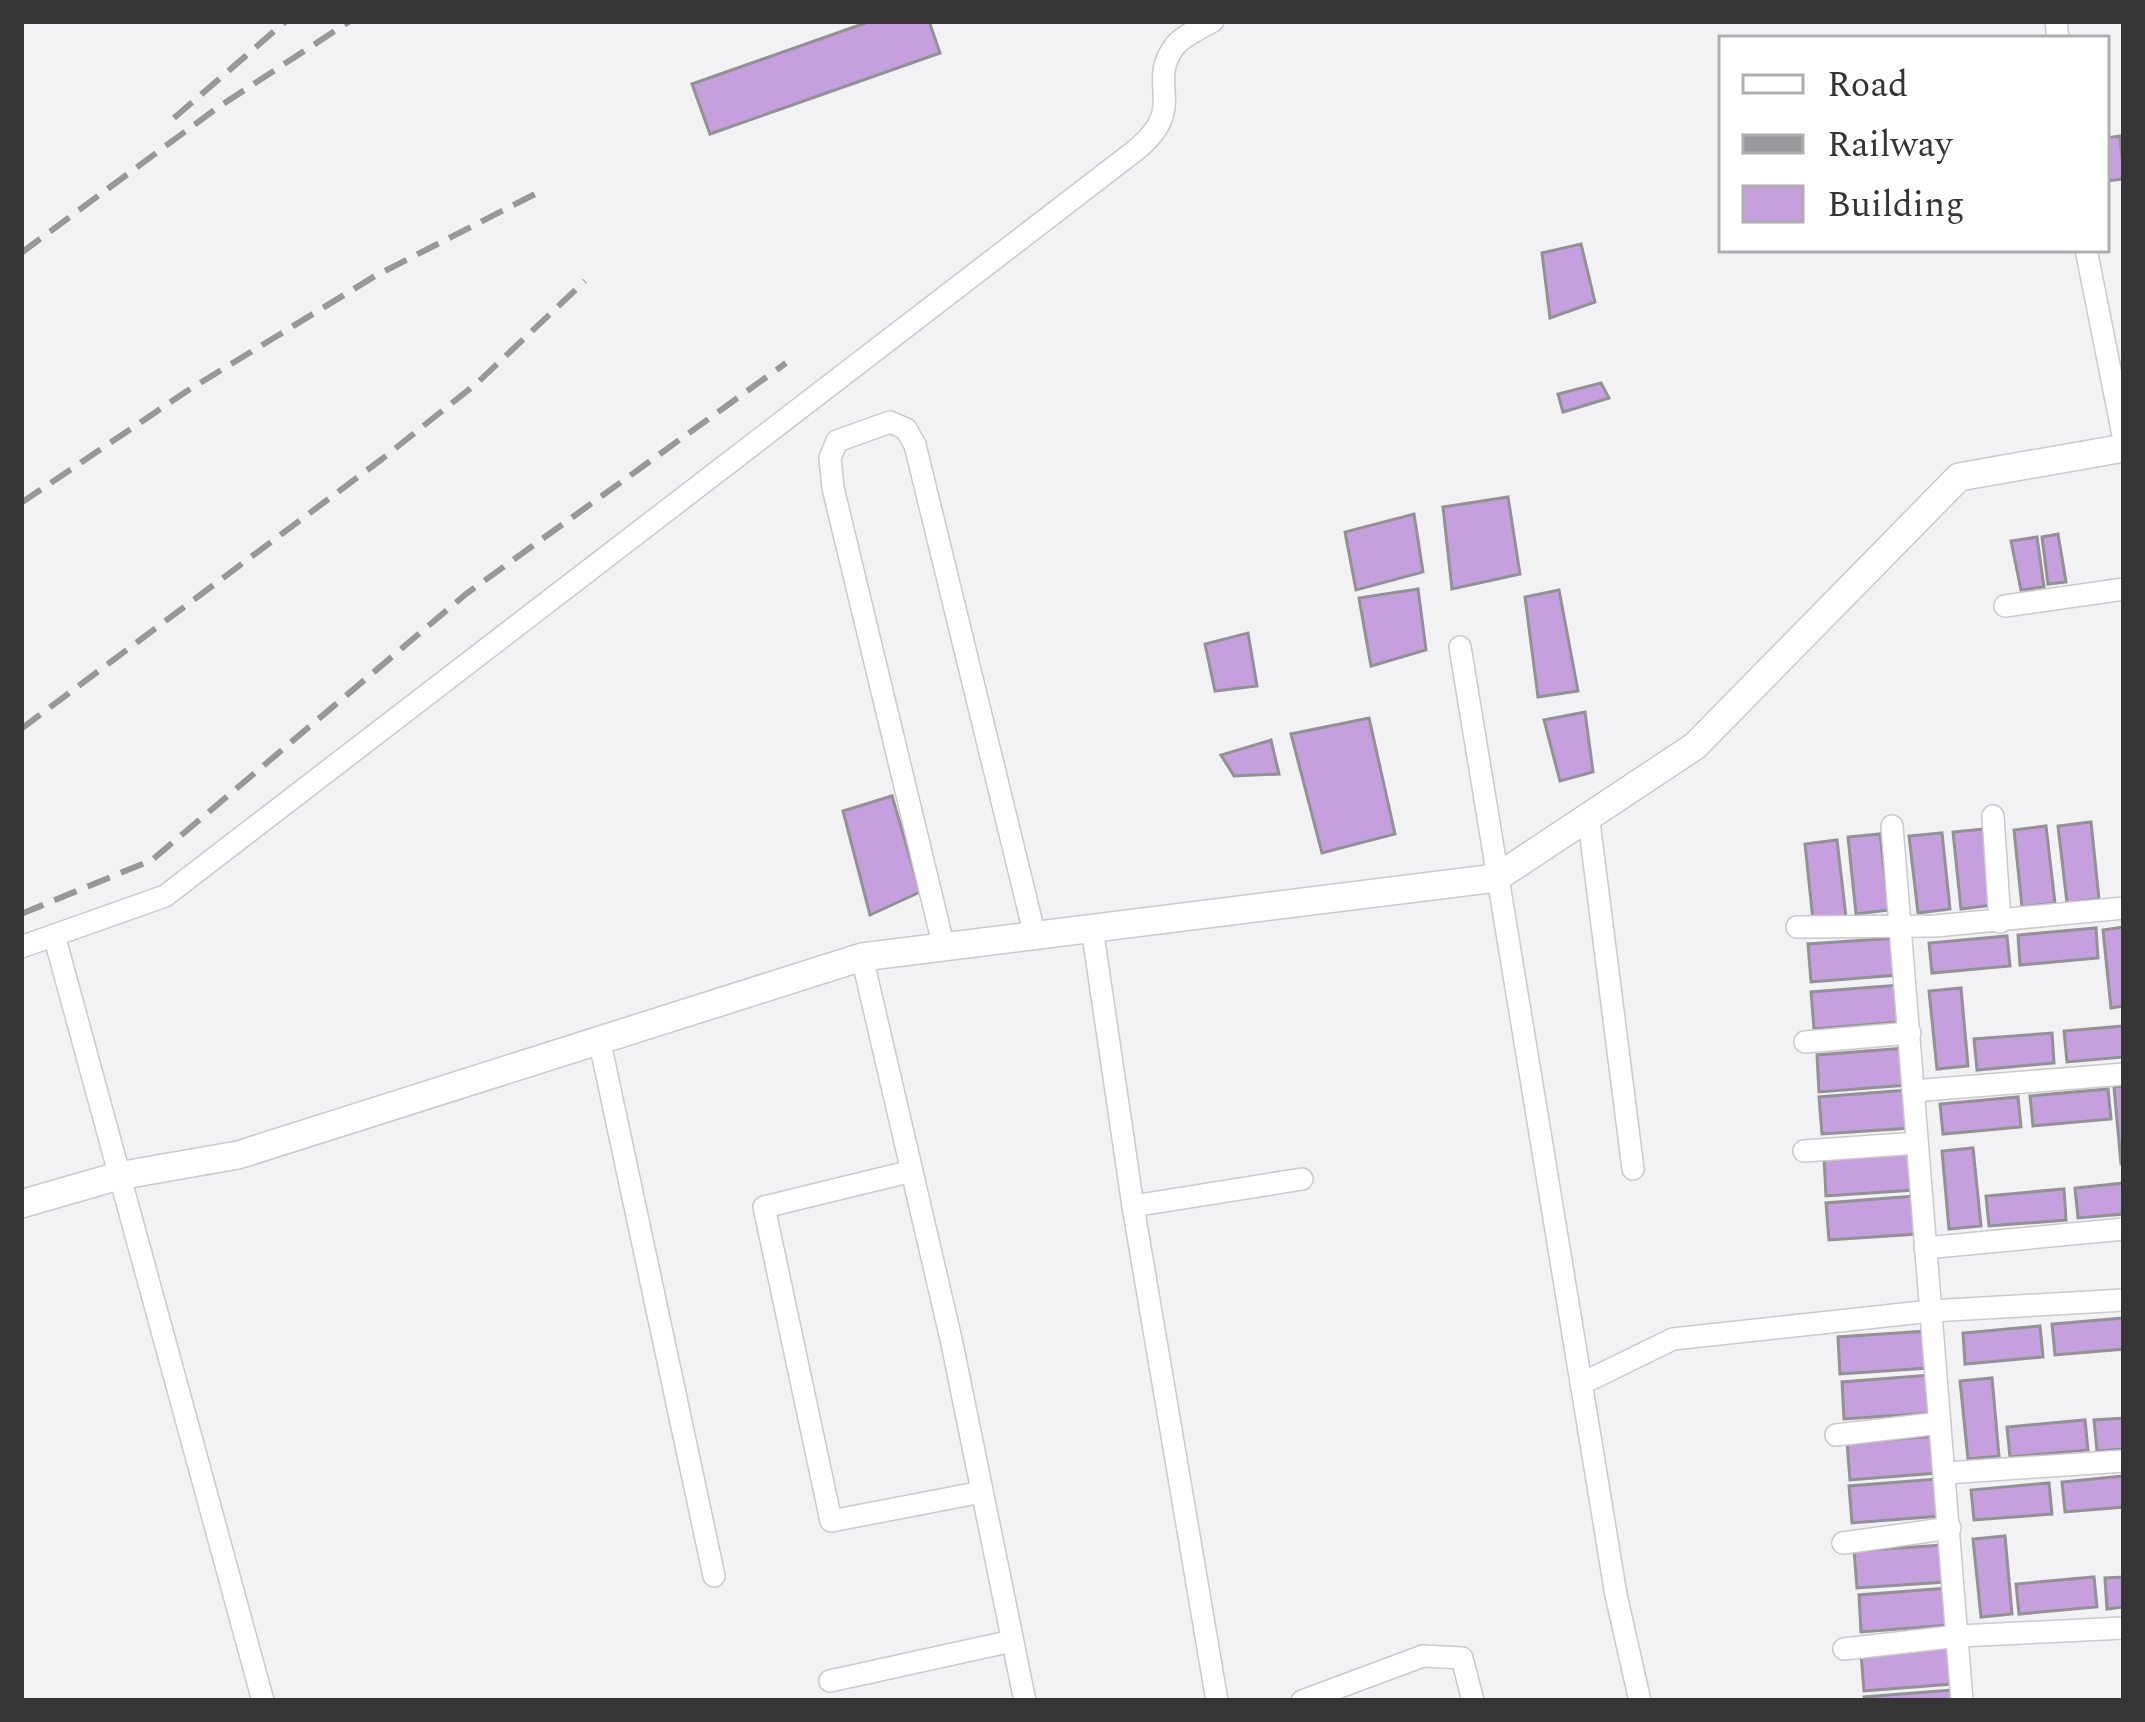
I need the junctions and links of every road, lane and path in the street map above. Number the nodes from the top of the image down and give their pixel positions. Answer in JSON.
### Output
{"nodes":[{"id":1,"x":1214,"y":21,"type":"edge"},
{"id":2,"x":2087,"y":252,"type":"edge"},
{"id":3,"x":2124,"y":444,"type":"edge"},
{"id":4,"x":2124,"y":589,"type":"edge"},
{"id":5,"x":2005,"y":606,"type":"dead end"},
{"id":6,"x":1460,"y":647,"type":"dead end"},
{"id":7,"x":1588,"y":814,"type":"junction"},
{"id":8,"x":1993,"y":816,"type":"dead end"},
{"id":9,"x":1892,"y":826,"type":"dead end"},
{"id":10,"x":1496,"y":878,"type":"junction"},
{"id":11,"x":2124,"y":908,"type":"edge"},
{"id":12,"x":2000,"y":922,"type":"junction"},
{"id":13,"x":1901,"y":926,"type":"junction"},
{"id":14,"x":1092,"y":928,"type":"junction"},
{"id":15,"x":1797,"y":928,"type":"dead end"},
{"id":16,"x":54,"y":935,"type":"junction"},
{"id":17,"x":1035,"y":936,"type":"junction"},
{"id":18,"x":21,"y":947,"type":"edge"},
{"id":19,"x":944,"y":948,"type":"junction"},
{"id":20,"x":862,"y":957,"type":"junction"},
{"id":21,"x":1910,"y":1033,"type":"junction"},
{"id":22,"x":1804,"y":1042,"type":"dead end"},
{"id":23,"x":600,"y":1043,"type":"junction"},
{"id":24,"x":2124,"y":1074,"type":"edge"},
{"id":25,"x":1913,"y":1090,"type":"junction"},
{"id":26,"x":1917,"y":1143,"type":"junction"},
{"id":27,"x":1804,"y":1151,"type":"dead end"},
{"id":28,"x":1633,"y":1169,"type":"dead end"},
{"id":29,"x":912,"y":1172,"type":"junction"},
{"id":30,"x":118,"y":1176,"type":"junction"},
{"id":31,"x":1302,"y":1179,"type":"dead end"},
{"id":32,"x":21,"y":1204,"type":"edge"},
{"id":33,"x":1133,"y":1206,"type":"junction"},
{"id":34,"x":2124,"y":1228,"type":"edge"},
{"id":35,"x":1925,"y":1248,"type":"junction"},
{"id":36,"x":2124,"y":1300,"type":"edge"},
{"id":37,"x":1931,"y":1311,"type":"junction"},
{"id":38,"x":1581,"y":1384,"type":"junction"},
{"id":39,"x":1940,"y":1423,"type":"junction"},
{"id":40,"x":1837,"y":1436,"type":"dead end"},
{"id":41,"x":2124,"y":1461,"type":"edge"},
{"id":42,"x":1946,"y":1473,"type":"junction"},
{"id":43,"x":982,"y":1492,"type":"junction"},
{"id":44,"x":1950,"y":1528,"type":"junction"},
{"id":45,"x":1844,"y":1543,"type":"dead end"},
{"id":46,"x":714,"y":1576,"type":"dead end"},
{"id":47,"x":2124,"y":1628,"type":"edge"},
{"id":48,"x":1959,"y":1636,"type":"junction"},
{"id":49,"x":1012,"y":1641,"type":"junction"},
{"id":50,"x":1844,"y":1649,"type":"dead end"},
{"id":51,"x":830,"y":1681,"type":"dead end"},
{"id":52,"x":263,"y":1701,"type":"edge"},
{"id":53,"x":1024,"y":1701,"type":"edge"},
{"id":54,"x":1217,"y":1701,"type":"edge"},
{"id":55,"x":1302,"y":1701,"type":"edge"},
{"id":56,"x":1473,"y":1701,"type":"edge"},
{"id":57,"x":1640,"y":1701,"type":"edge"},
{"id":58,"x":1962,"y":1701,"type":"edge"}],
"edges":[{"from":1,"to":16,"type":"street"},
{"from":2,"to":3,"type":"street"},
{"from":3,"to":7,"type":"street"},
{"from":4,"to":5,"type":"street"},
{"from":6,"to":10,"type":"street"},
{"from":7,"to":10,"type":"street"},
{"from":7,"to":28,"type":"street"},
{"from":8,"to":12,"type":"street"},
{"from":9,"to":13,"type":"street"},
{"from":10,"to":14,"type":"street"},
{"from":10,"to":38,"type":"street"},
{"from":11,"to":12,"type":"street"},
{"from":12,"to":13,"type":"street"},
{"from":13,"to":15,"type":"street"},
{"from":13,"to":21,"type":"street"},
{"from":14,"to":17,"type":"street"},
{"from":14,"to":33,"type":"street"},
{"from":16,"to":18,"type":"street"},
{"from":16,"to":30,"type":"street"},
{"from":17,"to":19,"type":"street"},
{"from":17,"to":19,"type":"street"},
{"from":19,"to":20,"type":"street"},
{"from":20,"to":23,"type":"street"},
{"from":20,"to":29,"type":"street"},
{"from":21,"to":22,"type":"street"},
{"from":21,"to":25,"type":"street"},
{"from":23,"to":30,"type":"street"},
{"from":23,"to":46,"type":"street"},
{"from":24,"to":25,"type":"street"},
{"from":25,"to":26,"type":"street"},
{"from":26,"to":27,"type":"street"},
{"from":26,"to":35,"type":"street"},
{"from":29,"to":43,"type":"street"},
{"from":29,"to":43,"type":"street"},
{"from":30,"to":32,"type":"street"},
{"from":30,"to":52,"type":"street"},
{"from":31,"to":33,"type":"street"},
{"from":33,"to":54,"type":"street"},
{"from":34,"to":35,"type":"street"},
{"from":35,"to":37,"type":"street"},
{"from":36,"to":37,"type":"street"},
{"from":37,"to":38,"type":"street"},
{"from":37,"to":39,"type":"street"},
{"from":38,"to":57,"type":"street"},
{"from":39,"to":40,"type":"street"},
{"from":39,"to":42,"type":"street"},
{"from":41,"to":42,"type":"street"},
{"from":42,"to":44,"type":"street"},
{"from":43,"to":49,"type":"street"},
{"from":44,"to":45,"type":"street"},
{"from":44,"to":48,"type":"street"},
{"from":47,"to":48,"type":"street"},
{"from":48,"to":50,"type":"street"},
{"from":48,"to":58,"type":"street"},
{"from":49,"to":51,"type":"street"},
{"from":49,"to":53,"type":"street"},
{"from":55,"to":56,"type":"street"}]}
